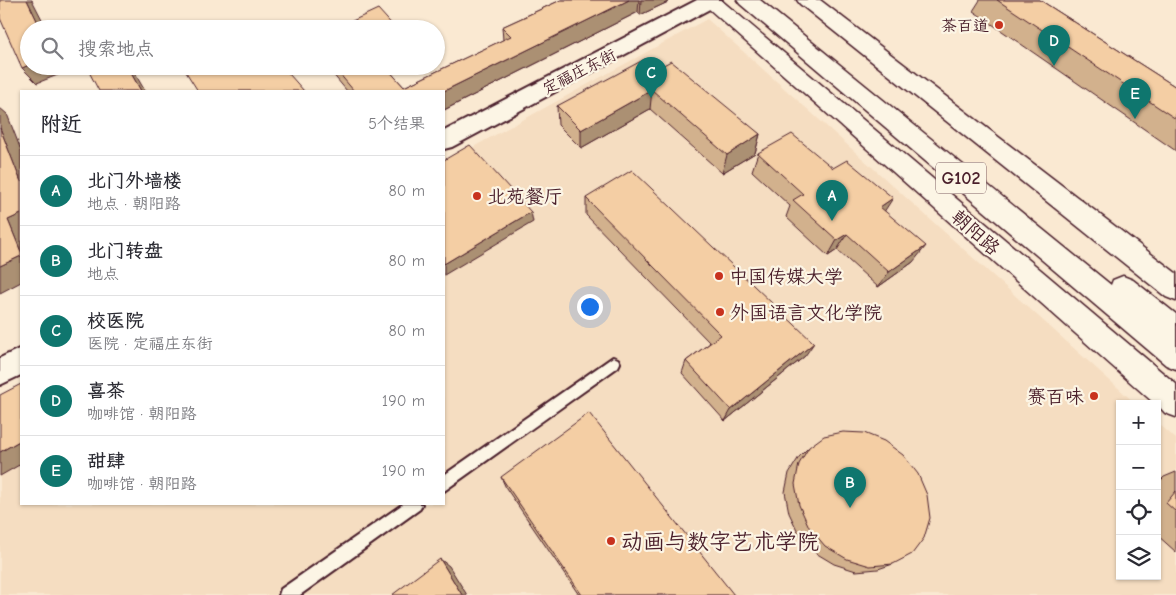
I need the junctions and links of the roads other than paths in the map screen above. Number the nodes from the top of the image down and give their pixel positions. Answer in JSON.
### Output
{"nodes":[{"id":1,"x":747,"y":0,"type":"edge"},
{"id":2,"x":772,"y":0,"type":"edge"},
{"id":3,"x":807,"y":0,"type":"edge"},
{"id":4,"x":711,"y":1,"type":"edge"},
{"id":5,"x":445,"y":140,"type":"edge"},
{"id":6,"x":1176,"y":289,"type":"edge"},
{"id":7,"x":1176,"y":331,"type":"edge"},
{"id":8,"x":1176,"y":356,"type":"edge"},
{"id":9,"x":20,"y":362,"type":"edge"},
{"id":10,"x":613,"y":363,"type":"dead end"},
{"id":11,"x":0,"y":372,"type":"edge"},
{"id":12,"x":1176,"y":403,"type":"edge"},
{"id":13,"x":445,"y":483,"type":"edge"},
{"id":14,"x":414,"y":505,"type":"edge"},
{"id":15,"x":288,"y":595,"type":"edge"}],
"edges":[{"from":1,"to":8,"type":"main road","name":"朝阳路","number":"G102"},
{"from":2,"to":7,"type":"main road","number":"G102"},
{"from":3,"to":6,"type":"main road"},
{"from":4,"to":5,"type":"street","name":"定福庄东街"},
{"from":4,"to":12,"type":"main road","name":"朝阳路"},
{"from":9,"to":11,"type":"street"},
{"from":10,"to":13,"type":"lane"},
{"from":14,"to":15,"type":"lane"}]}
